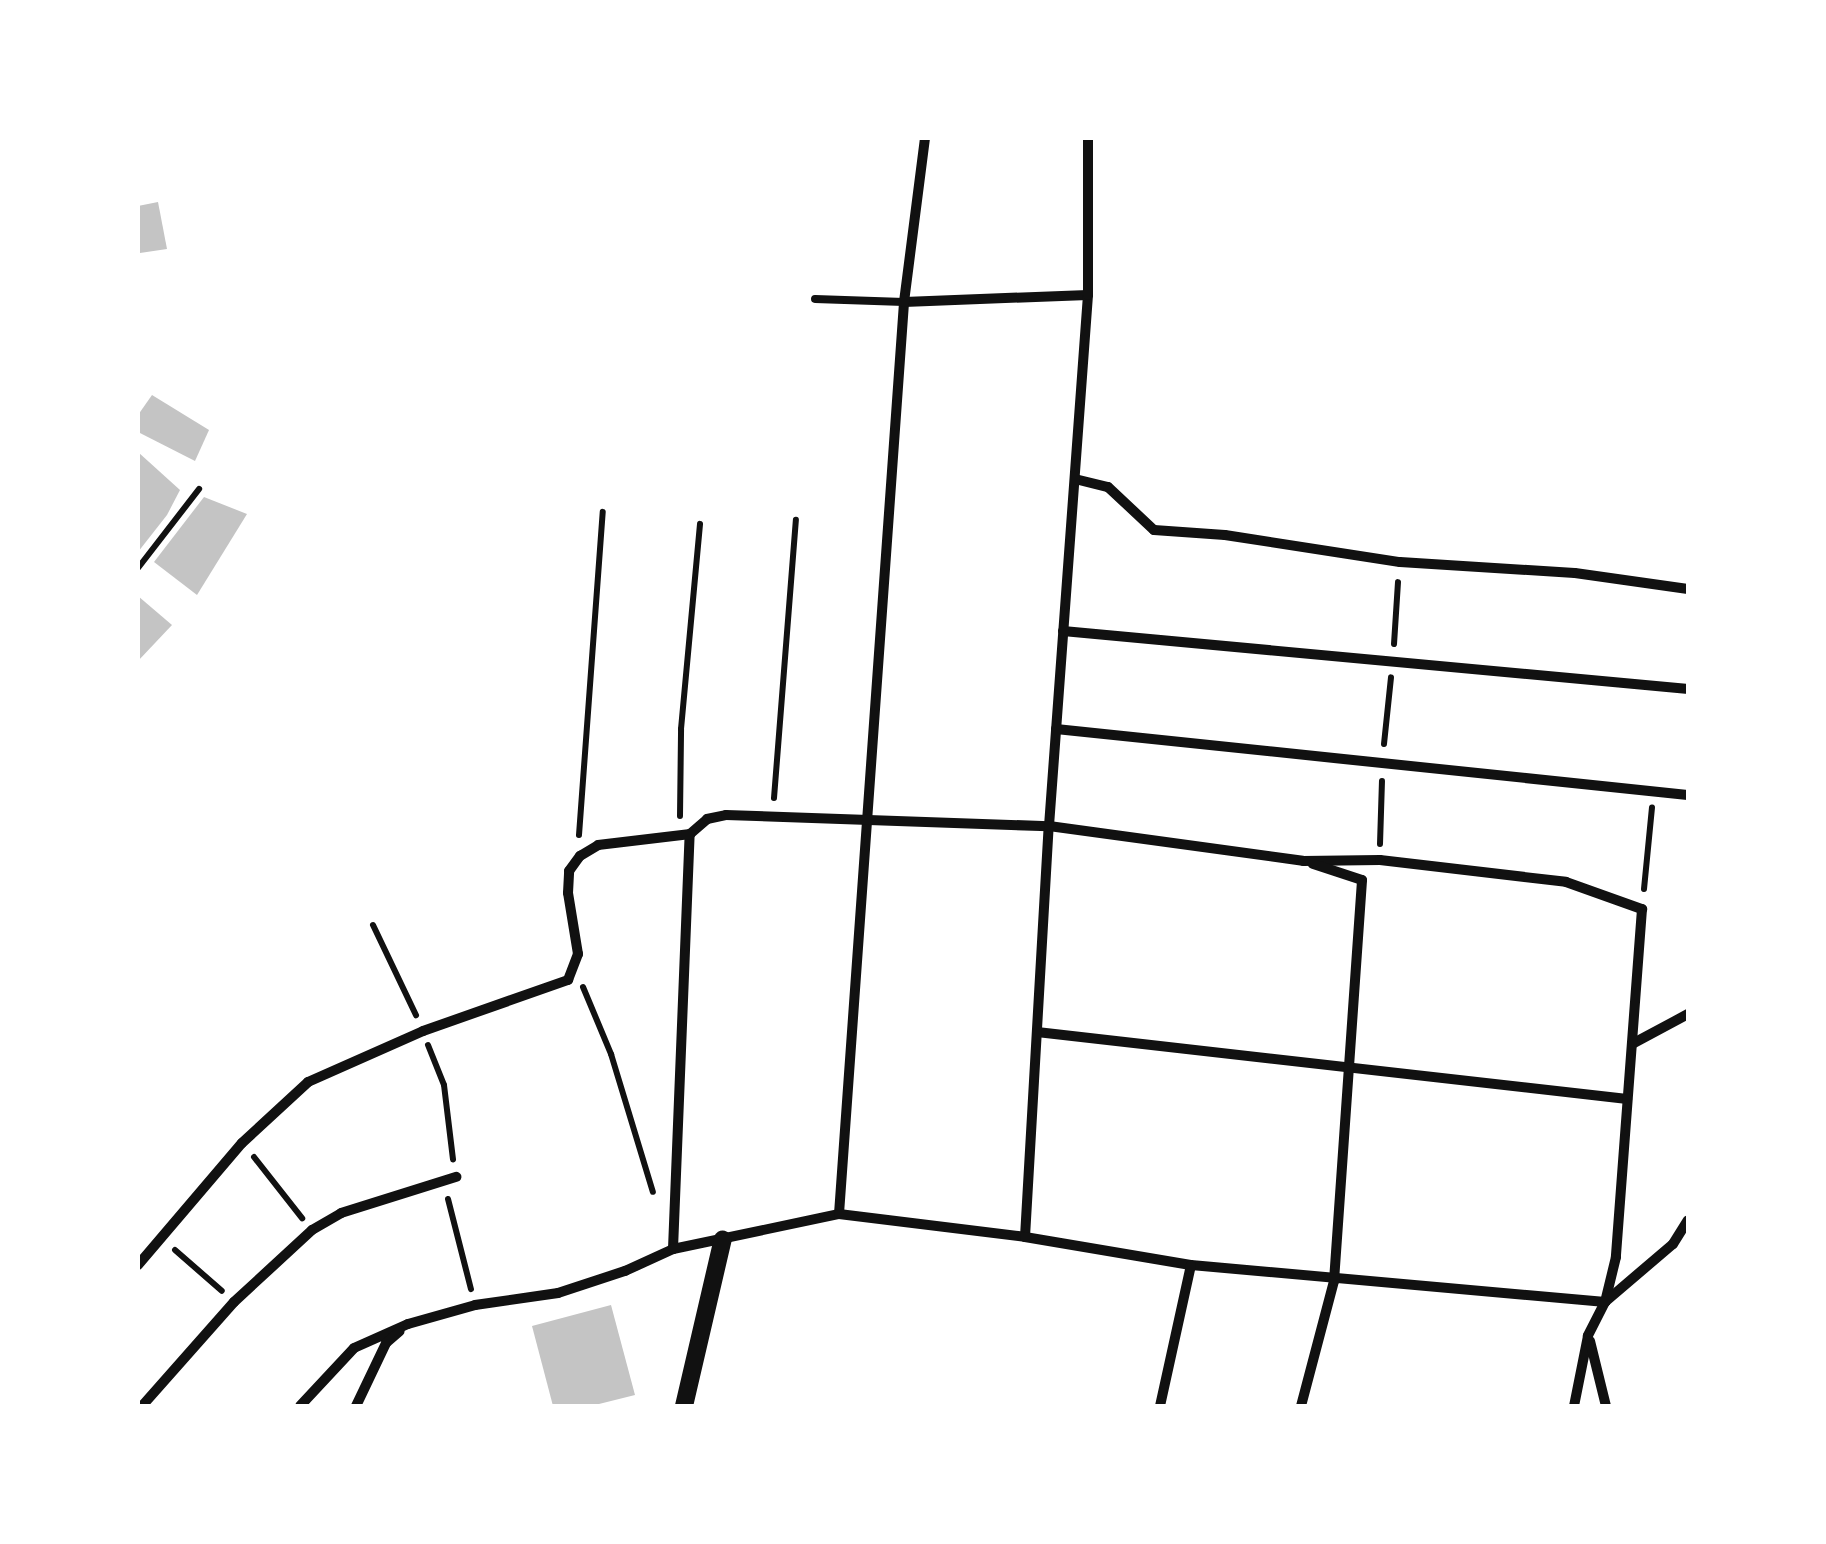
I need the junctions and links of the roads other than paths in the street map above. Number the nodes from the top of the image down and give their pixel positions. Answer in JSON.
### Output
{"nodes":[{"id":1,"x":925,"y":138,"type":"edge"},
{"id":2,"x":1088,"y":138,"type":"edge"},
{"id":3,"x":1088,"y":295,"type":"junction"},
{"id":4,"x":814,"y":299,"type":"dead end"},
{"id":5,"x":904,"y":302,"type":"junction"},
{"id":6,"x":1075,"y":478,"type":"junction"},
{"id":7,"x":1688,"y":589,"type":"edge"},
{"id":8,"x":1063,"y":631,"type":"junction"},
{"id":9,"x":1688,"y":689,"type":"edge"},
{"id":10,"x":1056,"y":730,"type":"junction"},
{"id":11,"x":1688,"y":795,"type":"edge"},
{"id":12,"x":867,"y":823,"type":"junction"},
{"id":13,"x":1048,"y":826,"type":"junction"},
{"id":14,"x":685,"y":835,"type":"junction"},
{"id":15,"x":1303,"y":861,"type":"junction"},
{"id":16,"x":1688,"y":1014,"type":"edge"},
{"id":17,"x":1037,"y":1032,"type":"junction"},
{"id":18,"x":1632,"y":1044,"type":"junction"},
{"id":19,"x":1350,"y":1069,"type":"junction"},
{"id":20,"x":1628,"y":1099,"type":"junction"},
{"id":21,"x":456,"y":1177,"type":"road end"},
{"id":22,"x":839,"y":1214,"type":"junction"},
{"id":23,"x":1688,"y":1220,"type":"edge"},
{"id":24,"x":1026,"y":1237,"type":"junction"},
{"id":25,"x":722,"y":1239,"type":"junction"},
{"id":26,"x":673,"y":1249,"type":"junction"},
{"id":27,"x":138,"y":1265,"type":"edge"},
{"id":28,"x":1191,"y":1266,"type":"junction"},
{"id":29,"x":1334,"y":1281,"type":"junction"},
{"id":30,"x":1604,"y":1302,"type":"junction"},
{"id":31,"x":408,"y":1324,"type":"junction"},
{"id":32,"x":1588,"y":1336,"type":"junction"},
{"id":33,"x":142,"y":1406,"type":"edge"},
{"id":34,"x":300,"y":1406,"type":"edge"},
{"id":35,"x":356,"y":1406,"type":"edge"},
{"id":36,"x":684,"y":1406,"type":"edge"},
{"id":37,"x":1160,"y":1406,"type":"edge"},
{"id":38,"x":1302,"y":1406,"type":"edge"},
{"id":39,"x":1574,"y":1406,"type":"edge"},
{"id":40,"x":1606,"y":1406,"type":"edge"}],
"edges":[{"from":1,"to":5,"type":"street"},
{"from":2,"to":3,"type":"street"},
{"from":3,"to":5,"type":"street"},
{"from":3,"to":6,"type":"street"},
{"from":4,"to":5,"type":"lane"},
{"from":5,"to":12,"type":"street"},
{"from":6,"to":7,"type":"street"},
{"from":6,"to":8,"type":"street"},
{"from":8,"to":9,"type":"street"},
{"from":8,"to":10,"type":"street"},
{"from":10,"to":11,"type":"street"},
{"from":10,"to":13,"type":"street"},
{"from":12,"to":13,"type":"street"},
{"from":12,"to":14,"type":"street"},
{"from":12,"to":22,"type":"street"},
{"from":13,"to":15,"type":"street"},
{"from":13,"to":17,"type":"street"},
{"from":14,"to":26,"type":"street"},
{"from":14,"to":27,"type":"street"},
{"from":15,"to":18,"type":"street"},
{"from":15,"to":19,"type":"street"},
{"from":16,"to":18,"type":"street"},
{"from":17,"to":19,"type":"street"},
{"from":17,"to":24,"type":"street"},
{"from":18,"to":20,"type":"street"},
{"from":19,"to":20,"type":"street"},
{"from":19,"to":29,"type":"street"},
{"from":20,"to":30,"type":"street"},
{"from":21,"to":33,"type":"street"},
{"from":22,"to":24,"type":"street"},
{"from":22,"to":25,"type":"street"},
{"from":23,"to":30,"type":"street"},
{"from":24,"to":28,"type":"street"},
{"from":25,"to":26,"type":"street"},
{"from":25,"to":36,"type":"street"},
{"from":26,"to":31,"type":"street"},
{"from":28,"to":29,"type":"street"},
{"from":28,"to":37,"type":"street"},
{"from":29,"to":30,"type":"street"},
{"from":29,"to":38,"type":"street"},
{"from":30,"to":32,"type":"street"},
{"from":31,"to":34,"type":"street"},
{"from":31,"to":35,"type":"street"},
{"from":32,"to":39,"type":"street"},
{"from":32,"to":40,"type":"street"}]}
